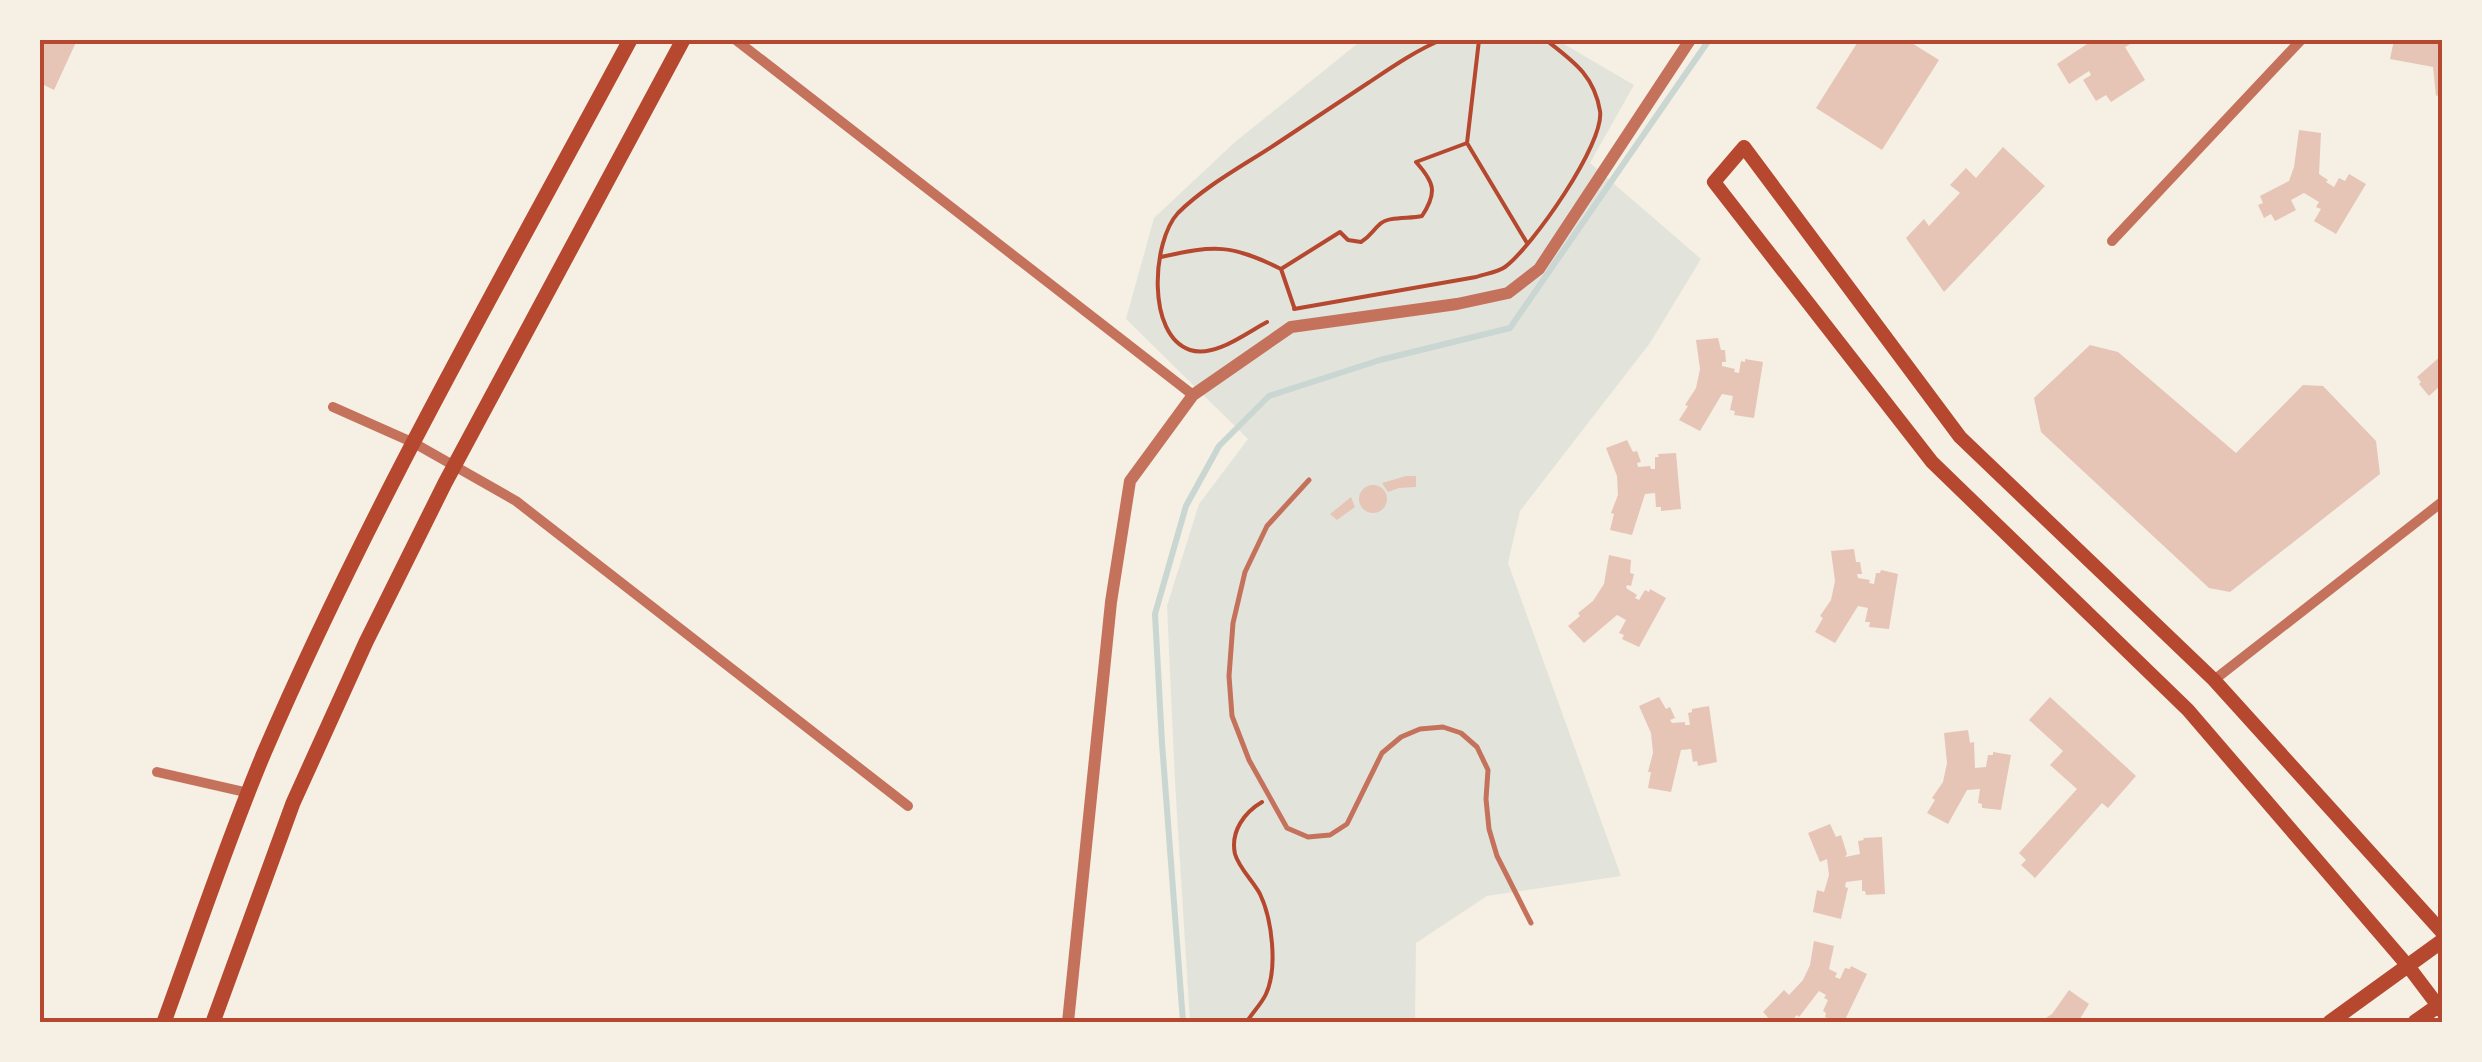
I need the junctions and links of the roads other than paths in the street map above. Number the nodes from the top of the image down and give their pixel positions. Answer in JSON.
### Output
{"nodes":[{"id":1,"x":630,"y":40,"type":"edge"},
{"id":2,"x":682,"y":40,"type":"edge"},
{"id":3,"x":736,"y":40,"type":"edge"},
{"id":4,"x":1690,"y":40,"type":"edge"},
{"id":5,"x":2301,"y":40,"type":"edge"},
{"id":6,"x":2112,"y":242,"type":"dead end"},
{"id":7,"x":1193,"y":395,"type":"junction"},
{"id":8,"x":332,"y":408,"type":"dead end"},
{"id":9,"x":414,"y":443,"type":"junction"},
{"id":10,"x":454,"y":466,"type":"junction"},
{"id":11,"x":1309,"y":480,"type":"dead end"},
{"id":12,"x":2442,"y":502,"type":"edge"},
{"id":13,"x":2214,"y":680,"type":"junction"},
{"id":14,"x":157,"y":772,"type":"dead end"},
{"id":15,"x":249,"y":792,"type":"junction"},
{"id":16,"x":908,"y":806,"type":"dead end"},
{"id":17,"x":1530,"y":923,"type":"dead end"},
{"id":18,"x":2442,"y":932,"type":"edge"},
{"id":19,"x":2442,"y":941,"type":"edge"},
{"id":20,"x":2408,"y":966,"type":"junction"},
{"id":21,"x":2440,"y":1007,"type":"edge"},
{"id":22,"x":164,"y":1022,"type":"edge"},
{"id":23,"x":213,"y":1022,"type":"edge"},
{"id":24,"x":1068,"y":1022,"type":"edge"},
{"id":25,"x":2330,"y":1022,"type":"edge"},
{"id":26,"x":2416,"y":1022,"type":"edge"}],
"edges":[{"from":1,"to":9,"type":"main road"},
{"from":2,"to":10,"type":"main road"},
{"from":3,"to":7,"type":"street"},
{"from":4,"to":7,"type":"street"},
{"from":5,"to":6,"type":"street"},
{"from":7,"to":24,"type":"street"},
{"from":8,"to":9,"type":"street"},
{"from":9,"to":10,"type":"street"},
{"from":9,"to":15,"type":"main road"},
{"from":10,"to":16,"type":"street"},
{"from":10,"to":23,"type":"main road"},
{"from":11,"to":17,"type":"lane"},
{"from":12,"to":13,"type":"street"},
{"from":13,"to":18,"type":"main road"},
{"from":13,"to":20,"type":"main road"},
{"from":14,"to":15,"type":"street"},
{"from":15,"to":22,"type":"main road"},
{"from":19,"to":20,"type":"main road"},
{"from":20,"to":21,"type":"main road"},
{"from":20,"to":25,"type":"main road"},
{"from":21,"to":26,"type":"main road"}]}
